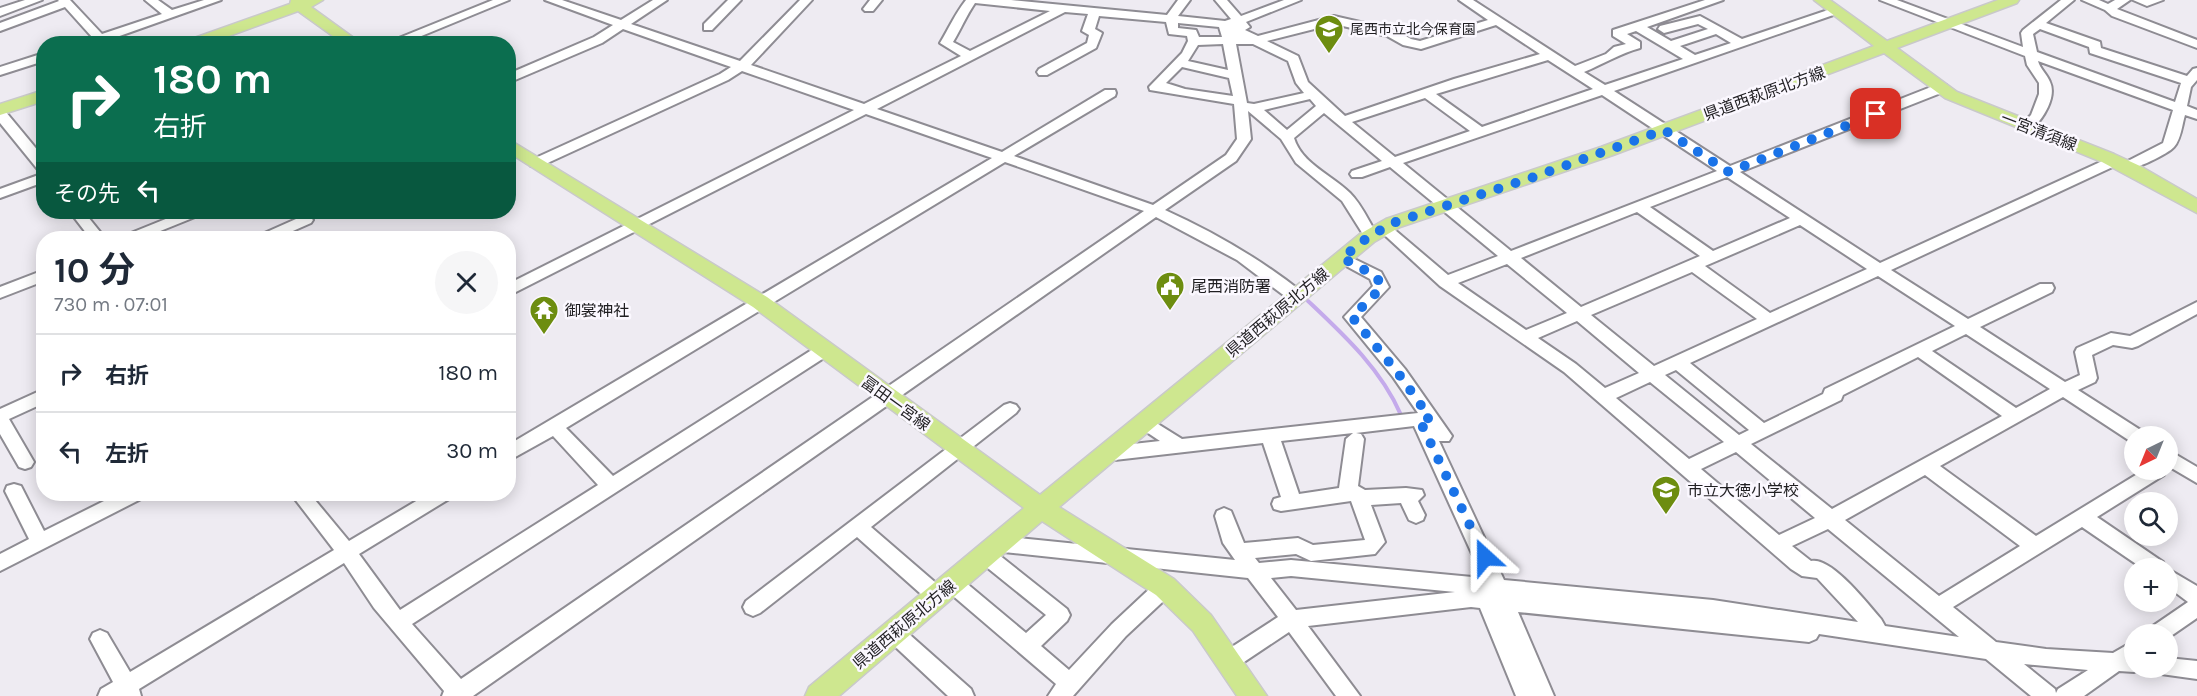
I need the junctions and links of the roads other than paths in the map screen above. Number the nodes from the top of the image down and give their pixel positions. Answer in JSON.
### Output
{"nodes":[{"id":1,"x":36,"y":0,"type":"edge"},
{"id":2,"x":151,"y":0,"type":"edge"},
{"id":3,"x":215,"y":0,"type":"edge"},
{"id":4,"x":316,"y":0,"type":"edge"},
{"id":5,"x":503,"y":0,"type":"edge"},
{"id":6,"x":551,"y":0,"type":"edge"},
{"id":7,"x":567,"y":0,"type":"edge"},
{"id":8,"x":661,"y":0,"type":"edge"},
{"id":9,"x":735,"y":0,"type":"edge"},
{"id":10,"x":806,"y":0,"type":"edge"},
{"id":11,"x":974,"y":0,"type":"edge"},
{"id":12,"x":1184,"y":0,"type":"edge"},
{"id":13,"x":1221,"y":0,"type":"edge"},
{"id":14,"x":1295,"y":0,"type":"edge"},
{"id":15,"x":1465,"y":0,"type":"edge"},
{"id":16,"x":1717,"y":0,"type":"edge"},
{"id":17,"x":1821,"y":0,"type":"edge"},
{"id":18,"x":1886,"y":0,"type":"edge"},
{"id":19,"x":2012,"y":0,"type":"edge"},
{"id":20,"x":2068,"y":0,"type":"edge"},
{"id":21,"x":2088,"y":0,"type":"edge"},
{"id":22,"x":2124,"y":0,"type":"edge"},
{"id":23,"x":2139,"y":0,"type":"edge"},
{"id":24,"x":2157,"y":0,"type":"edge"},
{"id":25,"x":65,"y":2,"type":"edge"},
{"id":26,"x":298,"y":2,"type":"edge"},
{"id":27,"x":2109,"y":8,"type":"junction"},
{"id":28,"x":1062,"y":9,"type":"junction"},
{"id":29,"x":1835,"y":11,"type":"junction"},
{"id":30,"x":0,"y":12,"type":"edge"},
{"id":31,"x":1094,"y":13,"type":"junction"},
{"id":32,"x":171,"y":15,"type":"junction"},
{"id":33,"x":1170,"y":21,"type":"junction"},
{"id":34,"x":1498,"y":21,"type":"junction"},
{"id":35,"x":626,"y":23,"type":"junction"},
{"id":36,"x":1950,"y":25,"type":"junction"},
{"id":37,"x":2040,"y":25,"type":"junction"},
{"id":38,"x":1637,"y":26,"type":"junction"},
{"id":39,"x":0,"y":27,"type":"edge"},
{"id":40,"x":708,"y":27,"type":"dead end"},
{"id":41,"x":1231,"y":29,"type":"junction"},
{"id":42,"x":1718,"y":30,"type":"junction"},
{"id":43,"x":119,"y":32,"type":"junction"},
{"id":44,"x":1650,"y":33,"type":"junction"},
{"id":45,"x":97,"y":36,"type":"edge"},
{"id":46,"x":106,"y":36,"type":"edge"},
{"id":47,"x":123,"y":36,"type":"edge"},
{"id":48,"x":202,"y":36,"type":"edge"},
{"id":49,"x":211,"y":36,"type":"edge"},
{"id":50,"x":344,"y":36,"type":"edge"},
{"id":51,"x":411,"y":36,"type":"edge"},
{"id":52,"x":1258,"y":40,"type":"junction"},
{"id":53,"x":1194,"y":41,"type":"junction"},
{"id":54,"x":1740,"y":43,"type":"junction"},
{"id":55,"x":2197,"y":44,"type":"edge"},
{"id":56,"x":1671,"y":45,"type":"junction"},
{"id":57,"x":1885,"y":48,"type":"junction"},
{"id":58,"x":1550,"y":55,"type":"junction"},
{"id":59,"x":2032,"y":55,"type":"junction"},
{"id":60,"x":971,"y":56,"type":"junction"},
{"id":61,"x":1693,"y":59,"type":"junction"},
{"id":62,"x":36,"y":60,"type":"edge"},
{"id":63,"x":1179,"y":63,"type":"junction"},
{"id":64,"x":744,"y":64,"type":"junction"},
{"id":65,"x":0,"y":71,"type":"edge"},
{"id":66,"x":1574,"y":71,"type":"junction"},
{"id":67,"x":1043,"y":72,"type":"dead end"},
{"id":68,"x":1234,"y":75,"type":"junction"},
{"id":69,"x":516,"y":76,"type":"edge"},
{"id":70,"x":2193,"y":76,"type":"edge"},
{"id":71,"x":1941,"y":88,"type":"junction"},
{"id":72,"x":1604,"y":90,"type":"junction"},
{"id":73,"x":1110,"y":93,"type":"dead end"},
{"id":74,"x":1427,"y":93,"type":"junction"},
{"id":75,"x":36,"y":96,"type":"edge"},
{"id":76,"x":1318,"y":100,"type":"junction"},
{"id":77,"x":1246,"y":106,"type":"junction"},
{"id":78,"x":870,"y":108,"type":"junction"},
{"id":79,"x":2178,"y":108,"type":"junction"},
{"id":80,"x":0,"y":110,"type":"edge"},
{"id":81,"x":2197,"y":116,"type":"edge"},
{"id":82,"x":1343,"y":121,"type":"junction"},
{"id":83,"x":2027,"y":126,"type":"junction"},
{"id":84,"x":1664,"y":130,"type":"junction"},
{"id":85,"x":1480,"y":133,"type":"junction"},
{"id":86,"x":1287,"y":137,"type":"junction"},
{"id":87,"x":516,"y":149,"type":"edge"},
{"id":88,"x":1007,"y":155,"type":"junction"},
{"id":89,"x":36,"y":157,"type":"edge"},
{"id":90,"x":1392,"y":162,"type":"junction"},
{"id":91,"x":536,"y":163,"type":"junction"},
{"id":92,"x":2121,"y":164,"type":"junction"},
{"id":93,"x":1729,"y":172,"type":"junction"},
{"id":94,"x":1357,"y":174,"type":"dead end"},
{"id":95,"x":36,"y":180,"type":"edge"},
{"id":96,"x":0,"y":194,"type":"edge"},
{"id":97,"x":1448,"y":206,"type":"junction"},
{"id":98,"x":1638,"y":206,"type":"junction"},
{"id":99,"x":2197,"y":207,"type":"edge"},
{"id":100,"x":1157,"y":209,"type":"junction"},
{"id":101,"x":83,"y":219,"type":"edge"},
{"id":102,"x":164,"y":219,"type":"edge"},
{"id":103,"x":305,"y":219,"type":"edge"},
{"id":104,"x":1801,"y":219,"type":"junction"},
{"id":105,"x":636,"y":226,"type":"junction"},
{"id":106,"x":92,"y":231,"type":"edge"},
{"id":107,"x":143,"y":231,"type":"edge"},
{"id":108,"x":281,"y":231,"type":"edge"},
{"id":109,"x":1377,"y":232,"type":"junction"},
{"id":110,"x":1510,"y":257,"type":"junction"},
{"id":111,"x":1711,"y":257,"type":"junction"},
{"id":112,"x":1342,"y":258,"type":"junction"},
{"id":113,"x":1693,"y":265,"type":"junction"},
{"id":114,"x":1880,"y":270,"type":"junction"},
{"id":115,"x":36,"y":278,"type":"edge"},
{"id":116,"x":1446,"y":282,"type":"junction"},
{"id":117,"x":516,"y":287,"type":"edge"},
{"id":118,"x":2046,"y":288,"type":"dead end"},
{"id":119,"x":0,"y":293,"type":"edge"},
{"id":120,"x":1300,"y":293,"type":"junction"},
{"id":121,"x":760,"y":302,"type":"junction"},
{"id":122,"x":2197,"y":307,"type":"edge"},
{"id":123,"x":1579,"y":313,"type":"junction"},
{"id":124,"x":1770,"y":321,"type":"junction"},
{"id":125,"x":1967,"y":326,"type":"junction"},
{"id":126,"x":1527,"y":336,"type":"junction"},
{"id":127,"x":824,"y":350,"type":"junction"},
{"id":128,"x":1919,"y":350,"type":"junction"},
{"id":129,"x":1678,"y":362,"type":"junction"},
{"id":130,"x":1652,"y":374,"type":"junction"},
{"id":131,"x":2064,"y":389,"type":"junction"},
{"id":132,"x":887,"y":396,"type":"junction"},
{"id":133,"x":1604,"y":396,"type":"junction"},
{"id":134,"x":36,"y":399,"type":"edge"},
{"id":135,"x":1010,"y":410,"type":"dead end"},
{"id":136,"x":0,"y":417,"type":"edge"},
{"id":137,"x":2016,"y":417,"type":"junction"},
{"id":138,"x":1425,"y":418,"type":"junction"},
{"id":139,"x":1145,"y":422,"type":"junction"},
{"id":140,"x":554,"y":426,"type":"junction"},
{"id":141,"x":2124,"y":428,"type":"edge"},
{"id":142,"x":1762,"y":431,"type":"junction"},
{"id":143,"x":1270,"y":436,"type":"junction"},
{"id":144,"x":1443,"y":436,"type":"dead end"},
{"id":145,"x":1355,"y":439,"type":"dead end"},
{"id":146,"x":1738,"y":443,"type":"junction"},
{"id":147,"x":1179,"y":446,"type":"junction"},
{"id":148,"x":959,"y":448,"type":"junction"},
{"id":149,"x":516,"y":449,"type":"edge"},
{"id":150,"x":1106,"y":454,"type":"junction"},
{"id":151,"x":25,"y":462,"type":"dead end"},
{"id":152,"x":1928,"y":467,"type":"junction"},
{"id":153,"x":1687,"y":468,"type":"junction"},
{"id":154,"x":2178,"y":468,"type":"edge"},
{"id":155,"x":2197,"y":476,"type":"edge"},
{"id":156,"x":2140,"y":480,"type":"edge"},
{"id":157,"x":611,"y":486,"type":"junction"},
{"id":158,"x":14,"y":491,"type":"dead end"},
{"id":159,"x":1354,"y":496,"type":"junction"},
{"id":160,"x":121,"y":501,"type":"edge"},
{"id":161,"x":306,"y":501,"type":"edge"},
{"id":162,"x":430,"y":501,"type":"edge"},
{"id":163,"x":1041,"y":508,"type":"junction"},
{"id":164,"x":1416,"y":515,"type":"dead end"},
{"id":165,"x":1224,"y":516,"type":"dead end"},
{"id":166,"x":2082,"y":517,"type":"junction"},
{"id":167,"x":1831,"y":519,"type":"junction"},
{"id":168,"x":857,"y":526,"type":"junction"},
{"id":169,"x":40,"y":543,"type":"junction"},
{"id":170,"x":1776,"y":545,"type":"junction"},
{"id":171,"x":2035,"y":546,"type":"junction"},
{"id":172,"x":992,"y":550,"type":"junction"},
{"id":173,"x":346,"y":551,"type":"junction"},
{"id":174,"x":1239,"y":551,"type":"junction"},
{"id":175,"x":1118,"y":556,"type":"junction"},
{"id":176,"x":2141,"y":558,"type":"edge"},
{"id":177,"x":0,"y":563,"type":"edge"},
{"id":178,"x":1253,"y":570,"type":"junction"},
{"id":179,"x":2178,"y":584,"type":"edge"},
{"id":180,"x":1165,"y":587,"type":"junction"},
{"id":181,"x":944,"y":590,"type":"junction"},
{"id":182,"x":1496,"y":597,"type":"junction"},
{"id":183,"x":2197,"y":597,"type":"edge"},
{"id":184,"x":1939,"y":606,"type":"junction"},
{"id":185,"x":753,"y":607,"type":"dead end"},
{"id":186,"x":2197,"y":607,"type":"edge"},
{"id":187,"x":1292,"y":619,"type":"junction"},
{"id":188,"x":398,"y":622,"type":"junction"},
{"id":189,"x":2172,"y":624,"type":"edge"},
{"id":190,"x":894,"y":633,"type":"junction"},
{"id":191,"x":1878,"y":633,"type":"junction"},
{"id":192,"x":100,"y":639,"type":"dead end"},
{"id":193,"x":1026,"y":646,"type":"junction"},
{"id":194,"x":1997,"y":654,"type":"junction"},
{"id":195,"x":2124,"y":658,"type":"edge"},
{"id":196,"x":1228,"y":661,"type":"junction"},
{"id":197,"x":2124,"y":661,"type":"edge"},
{"id":198,"x":2178,"y":668,"type":"edge"},
{"id":199,"x":2197,"y":670,"type":"edge"},
{"id":200,"x":1064,"y":690,"type":"edge"},
{"id":201,"x":122,"y":693,"type":"edge"},
{"id":202,"x":2039,"y":694,"type":"edge"},
{"id":203,"x":458,"y":695,"type":"edge"},
{"id":204,"x":819,"y":696,"type":"edge"},
{"id":205,"x":963,"y":696,"type":"edge"},
{"id":206,"x":1253,"y":696,"type":"edge"},
{"id":207,"x":1349,"y":696,"type":"edge"},
{"id":208,"x":1527,"y":696,"type":"edge"},
{"id":209,"x":1543,"y":696,"type":"edge"},
{"id":210,"x":2066,"y":696,"type":"edge"}],
"edges":[{"from":1,"to":30,"type":"street"},
{"from":2,"to":32,"type":"street"},
{"from":3,"to":32,"type":"street"},
{"from":4,"to":26,"type":"main road"},
{"from":5,"to":51,"type":"street"},
{"from":6,"to":35,"type":"street"},
{"from":7,"to":35,"type":"street"},
{"from":8,"to":35,"type":"street"},
{"from":9,"to":40,"type":"street"},
{"from":10,"to":64,"type":"street"},
{"from":11,"to":28,"type":"street"},
{"from":11,"to":60,"type":"street"},
{"from":12,"to":33,"type":"street"},
{"from":13,"to":41,"type":"street"},
{"from":14,"to":41,"type":"street"},
{"from":15,"to":34,"type":"street"},
{"from":16,"to":38,"type":"street"},
{"from":17,"to":29,"type":"main road","name":"一宮清須線"},
{"from":18,"to":36,"type":"street"},
{"from":19,"to":36,"type":"main road"},
{"from":20,"to":37,"type":"street"},
{"from":21,"to":27,"type":"street"},
{"from":22,"to":27,"type":"street"},
{"from":23,"to":24,"type":"street"},
{"from":25,"to":39,"type":"street"},
{"from":25,"to":45,"type":"street"},
{"from":26,"to":48,"type":"main road"},
{"from":26,"to":49,"type":"main road"},
{"from":26,"to":50,"type":"main road"},
{"from":27,"to":55,"type":"street"},
{"from":28,"to":31,"type":"street"},
{"from":28,"to":60,"type":"street"},
{"from":29,"to":54,"type":"street"},
{"from":29,"to":57,"type":"main road","name":"一宮清須線"},
{"from":31,"to":33,"type":"street"},
{"from":31,"to":67,"type":"street"},
{"from":32,"to":43,"type":"street"},
{"from":33,"to":41,"type":"street"},
{"from":33,"to":53,"type":"street"},
{"from":34,"to":52,"type":"street"},
{"from":34,"to":58,"type":"street"},
{"from":35,"to":64,"type":"street"},
{"from":35,"to":69,"type":"street"},
{"from":36,"to":57,"type":"main road"},
{"from":36,"to":59,"type":"street"},
{"from":37,"to":59,"type":"street"},
{"from":37,"to":70,"type":"street"},
{"from":38,"to":44,"type":"street"},
{"from":38,"to":66,"type":"street"},
{"from":41,"to":52,"type":"street"},
{"from":41,"to":53,"type":"street"},
{"from":41,"to":68,"type":"street"},
{"from":42,"to":44,"type":"street"},
{"from":42,"to":54,"type":"street"},
{"from":42,"to":56,"type":"street"},
{"from":43,"to":46,"type":"street"},
{"from":43,"to":47,"type":"street"},
{"from":44,"to":56,"type":"street"},
{"from":52,"to":76,"type":"street"},
{"from":53,"to":63,"type":"street"},
{"from":54,"to":61,"type":"street"},
{"from":56,"to":61,"type":"street"},
{"from":57,"to":71,"type":"main road","name":"一宮清須線"},
{"from":57,"to":84,"type":"main road","name":"県道西萩原北方線"},
{"from":58,"to":66,"type":"street"},
{"from":58,"to":74,"type":"street"},
{"from":59,"to":79,"type":"street"},
{"from":59,"to":83,"type":"street"},
{"from":60,"to":78,"type":"street"},
{"from":61,"to":72,"type":"street"},
{"from":62,"to":65,"type":"street"},
{"from":63,"to":68,"type":"street"},
{"from":63,"to":77,"type":"street"},
{"from":64,"to":78,"type":"street"},
{"from":64,"to":91,"type":"street"},
{"from":66,"to":72,"type":"street"},
{"from":68,"to":77,"type":"street"},
{"from":70,"to":79,"type":"street"},
{"from":71,"to":83,"type":"main road","name":"一宮清須線"},
{"from":71,"to":93,"type":"street"},
{"from":72,"to":84,"type":"street"},
{"from":72,"to":85,"type":"street"},
{"from":73,"to":88,"type":"street"},
{"from":74,"to":82,"type":"street"},
{"from":74,"to":85,"type":"street"},
{"from":75,"to":80,"type":"main road"},
{"from":76,"to":77,"type":"street"},
{"from":76,"to":82,"type":"street"},
{"from":76,"to":86,"type":"street"},
{"from":77,"to":86,"type":"street"},
{"from":77,"to":100,"type":"street"},
{"from":78,"to":88,"type":"street"},
{"from":78,"to":105,"type":"street"},
{"from":79,"to":81,"type":"street"},
{"from":79,"to":92,"type":"street"},
{"from":80,"to":89,"type":"street"},
{"from":82,"to":90,"type":"street"},
{"from":83,"to":92,"type":"main road","name":"一宮清須線"},
{"from":84,"to":93,"type":"street"},
{"from":84,"to":97,"type":"main road","name":"県道西萩原北方線"},
{"from":85,"to":90,"type":"street"},
{"from":86,"to":109,"type":"street"},
{"from":87,"to":91,"type":"main road","name":"冨田一宮線"},
{"from":88,"to":100,"type":"street"},
{"from":88,"to":121,"type":"street"},
{"from":90,"to":94,"type":"street"},
{"from":90,"to":97,"type":"street"},
{"from":91,"to":105,"type":"main road","name":"冨田一宮線"},
{"from":92,"to":99,"type":"main road","name":"一宮清須線"},
{"from":92,"to":114,"type":"street"},
{"from":93,"to":98,"type":"street"},
{"from":93,"to":104,"type":"street"},
{"from":95,"to":96,"type":"street"},
{"from":97,"to":109,"type":"main road","name":"県道西萩原北方線"},
{"from":97,"to":110,"type":"street"},
{"from":98,"to":110,"type":"street"},
{"from":98,"to":111,"type":"street"},
{"from":100,"to":120,"type":"street"},
{"from":100,"to":132,"type":"street"},
{"from":101,"to":106,"type":"street"},
{"from":102,"to":107,"type":"street"},
{"from":103,"to":108,"type":"street"},
{"from":104,"to":111,"type":"street"},
{"from":104,"to":114,"type":"street"},
{"from":105,"to":117,"type":"street"},
{"from":105,"to":121,"type":"main road","name":"冨田一宮線"},
{"from":109,"to":112,"type":"main road","name":"県道西萩原北方線"},
{"from":109,"to":116,"type":"street"},
{"from":110,"to":116,"type":"street"},
{"from":110,"to":123,"type":"street"},
{"from":111,"to":113,"type":"street"},
{"from":112,"to":120,"type":"main road","name":"県道西萩原北方線"},
{"from":112,"to":138,"type":"street"},
{"from":113,"to":123,"type":"street"},
{"from":113,"to":124,"type":"street"},
{"from":114,"to":124,"type":"street"},
{"from":114,"to":125,"type":"street"},
{"from":115,"to":119,"type":"street"},
{"from":116,"to":126,"type":"street"},
{"from":118,"to":125,"type":"street"},
{"from":120,"to":139,"type":"main road","name":"県道西萩原北方線"},
{"from":121,"to":127,"type":"main road","name":"冨田一宮線"},
{"from":121,"to":140,"type":"street"},
{"from":122,"to":131,"type":"street"},
{"from":123,"to":126,"type":"street"},
{"from":123,"to":130,"type":"street"},
{"from":124,"to":129,"type":"street"},
{"from":125,"to":128,"type":"street"},
{"from":125,"to":131,"type":"street"},
{"from":126,"to":133,"type":"street"},
{"from":127,"to":132,"type":"main road","name":"冨田一宮線"},
{"from":127,"to":157,"type":"street"},
{"from":128,"to":137,"type":"street"},
{"from":128,"to":142,"type":"street"},
{"from":129,"to":130,"type":"street"},
{"from":129,"to":142,"type":"street"},
{"from":130,"to":133,"type":"street"},
{"from":130,"to":146,"type":"street"},
{"from":131,"to":137,"type":"street"},
{"from":131,"to":141,"type":"street"},
{"from":132,"to":148,"type":"main road","name":"冨田一宮線"},
{"from":132,"to":203,"type":"street"},
{"from":133,"to":153,"type":"street"},
{"from":134,"to":136,"type":"street"},
{"from":135,"to":148,"type":"street"},
{"from":136,"to":151,"type":"street"},
{"from":137,"to":152,"type":"street"},
{"from":138,"to":143,"type":"street"},
{"from":138,"to":144,"type":"street"},
{"from":138,"to":182,"type":"street"},
{"from":139,"to":147,"type":"street"},
{"from":139,"to":150,"type":"main road","name":"県道西萩原北方線"},
{"from":140,"to":149,"type":"street"},
{"from":140,"to":157,"type":"street"},
{"from":142,"to":146,"type":"street"},
{"from":143,"to":147,"type":"street"},
{"from":143,"to":159,"type":"street"},
{"from":145,"to":159,"type":"street"},
{"from":146,"to":153,"type":"street"},
{"from":146,"to":167,"type":"street"},
{"from":147,"to":150,"type":"street"},
{"from":148,"to":163,"type":"main road","name":"冨田一宮線"},
{"from":148,"to":168,"type":"street"},
{"from":150,"to":163,"type":"main road","name":"県道西萩原北方線"},
{"from":152,"to":167,"type":"street"},
{"from":152,"to":171,"type":"street"},
{"from":153,"to":170,"type":"street"},
{"from":154,"to":155,"type":"street"},
{"from":156,"to":166,"type":"street"},
{"from":157,"to":188,"type":"street"},
{"from":158,"to":169,"type":"street"},
{"from":159,"to":164,"type":"street"},
{"from":159,"to":174,"type":"street"},
{"from":160,"to":169,"type":"street"},
{"from":161,"to":173,"type":"street"},
{"from":162,"to":173,"type":"street"},
{"from":163,"to":172,"type":"main road","name":"県道西萩原北方線"},
{"from":163,"to":175,"type":"main road","name":"冨田一宮線"},
{"from":165,"to":174,"type":"street"},
{"from":166,"to":171,"type":"street"},
{"from":166,"to":176,"type":"street"},
{"from":167,"to":170,"type":"street"},
{"from":167,"to":184,"type":"street"},
{"from":168,"to":181,"type":"street"},
{"from":168,"to":185,"type":"street"},
{"from":169,"to":177,"type":"street"},
{"from":170,"to":191,"type":"street"},
{"from":171,"to":184,"type":"street"},
{"from":172,"to":175,"type":"street"},
{"from":172,"to":181,"type":"main road","name":"県道西萩原北方線"},
{"from":172,"to":193,"type":"street"},
{"from":173,"to":188,"type":"street"},
{"from":173,"to":201,"type":"street"},
{"from":174,"to":178,"type":"street"},
{"from":175,"to":178,"type":"street"},
{"from":175,"to":180,"type":"main road","name":"冨田一宮線"},
{"from":178,"to":182,"type":"street"},
{"from":178,"to":187,"type":"street"},
{"from":179,"to":183,"type":"street"},
{"from":180,"to":196,"type":"main road","name":"冨田一宮線"},
{"from":180,"to":200,"type":"street"},
{"from":181,"to":190,"type":"main road","name":"県道西萩原北方線"},
{"from":181,"to":193,"type":"street"},
{"from":182,"to":187,"type":"street"},
{"from":182,"to":191,"type":"street"},
{"from":182,"to":194,"type":"street"},
{"from":182,"to":208,"type":"street"},
{"from":182,"to":209,"type":"street"},
{"from":184,"to":194,"type":"street"},
{"from":186,"to":189,"type":"street"},
{"from":187,"to":196,"type":"street"},
{"from":187,"to":207,"type":"street"},
{"from":188,"to":203,"type":"street"},
{"from":190,"to":204,"type":"main road","name":"県道西萩原北方線"},
{"from":190,"to":205,"type":"street"},
{"from":191,"to":194,"type":"street"},
{"from":192,"to":201,"type":"street"},
{"from":193,"to":200,"type":"street"},
{"from":194,"to":195,"type":"street"},
{"from":194,"to":202,"type":"street"},
{"from":196,"to":206,"type":"main road","name":"冨田一宮線"},
{"from":197,"to":210,"type":"street"},
{"from":198,"to":199,"type":"street"}]}
